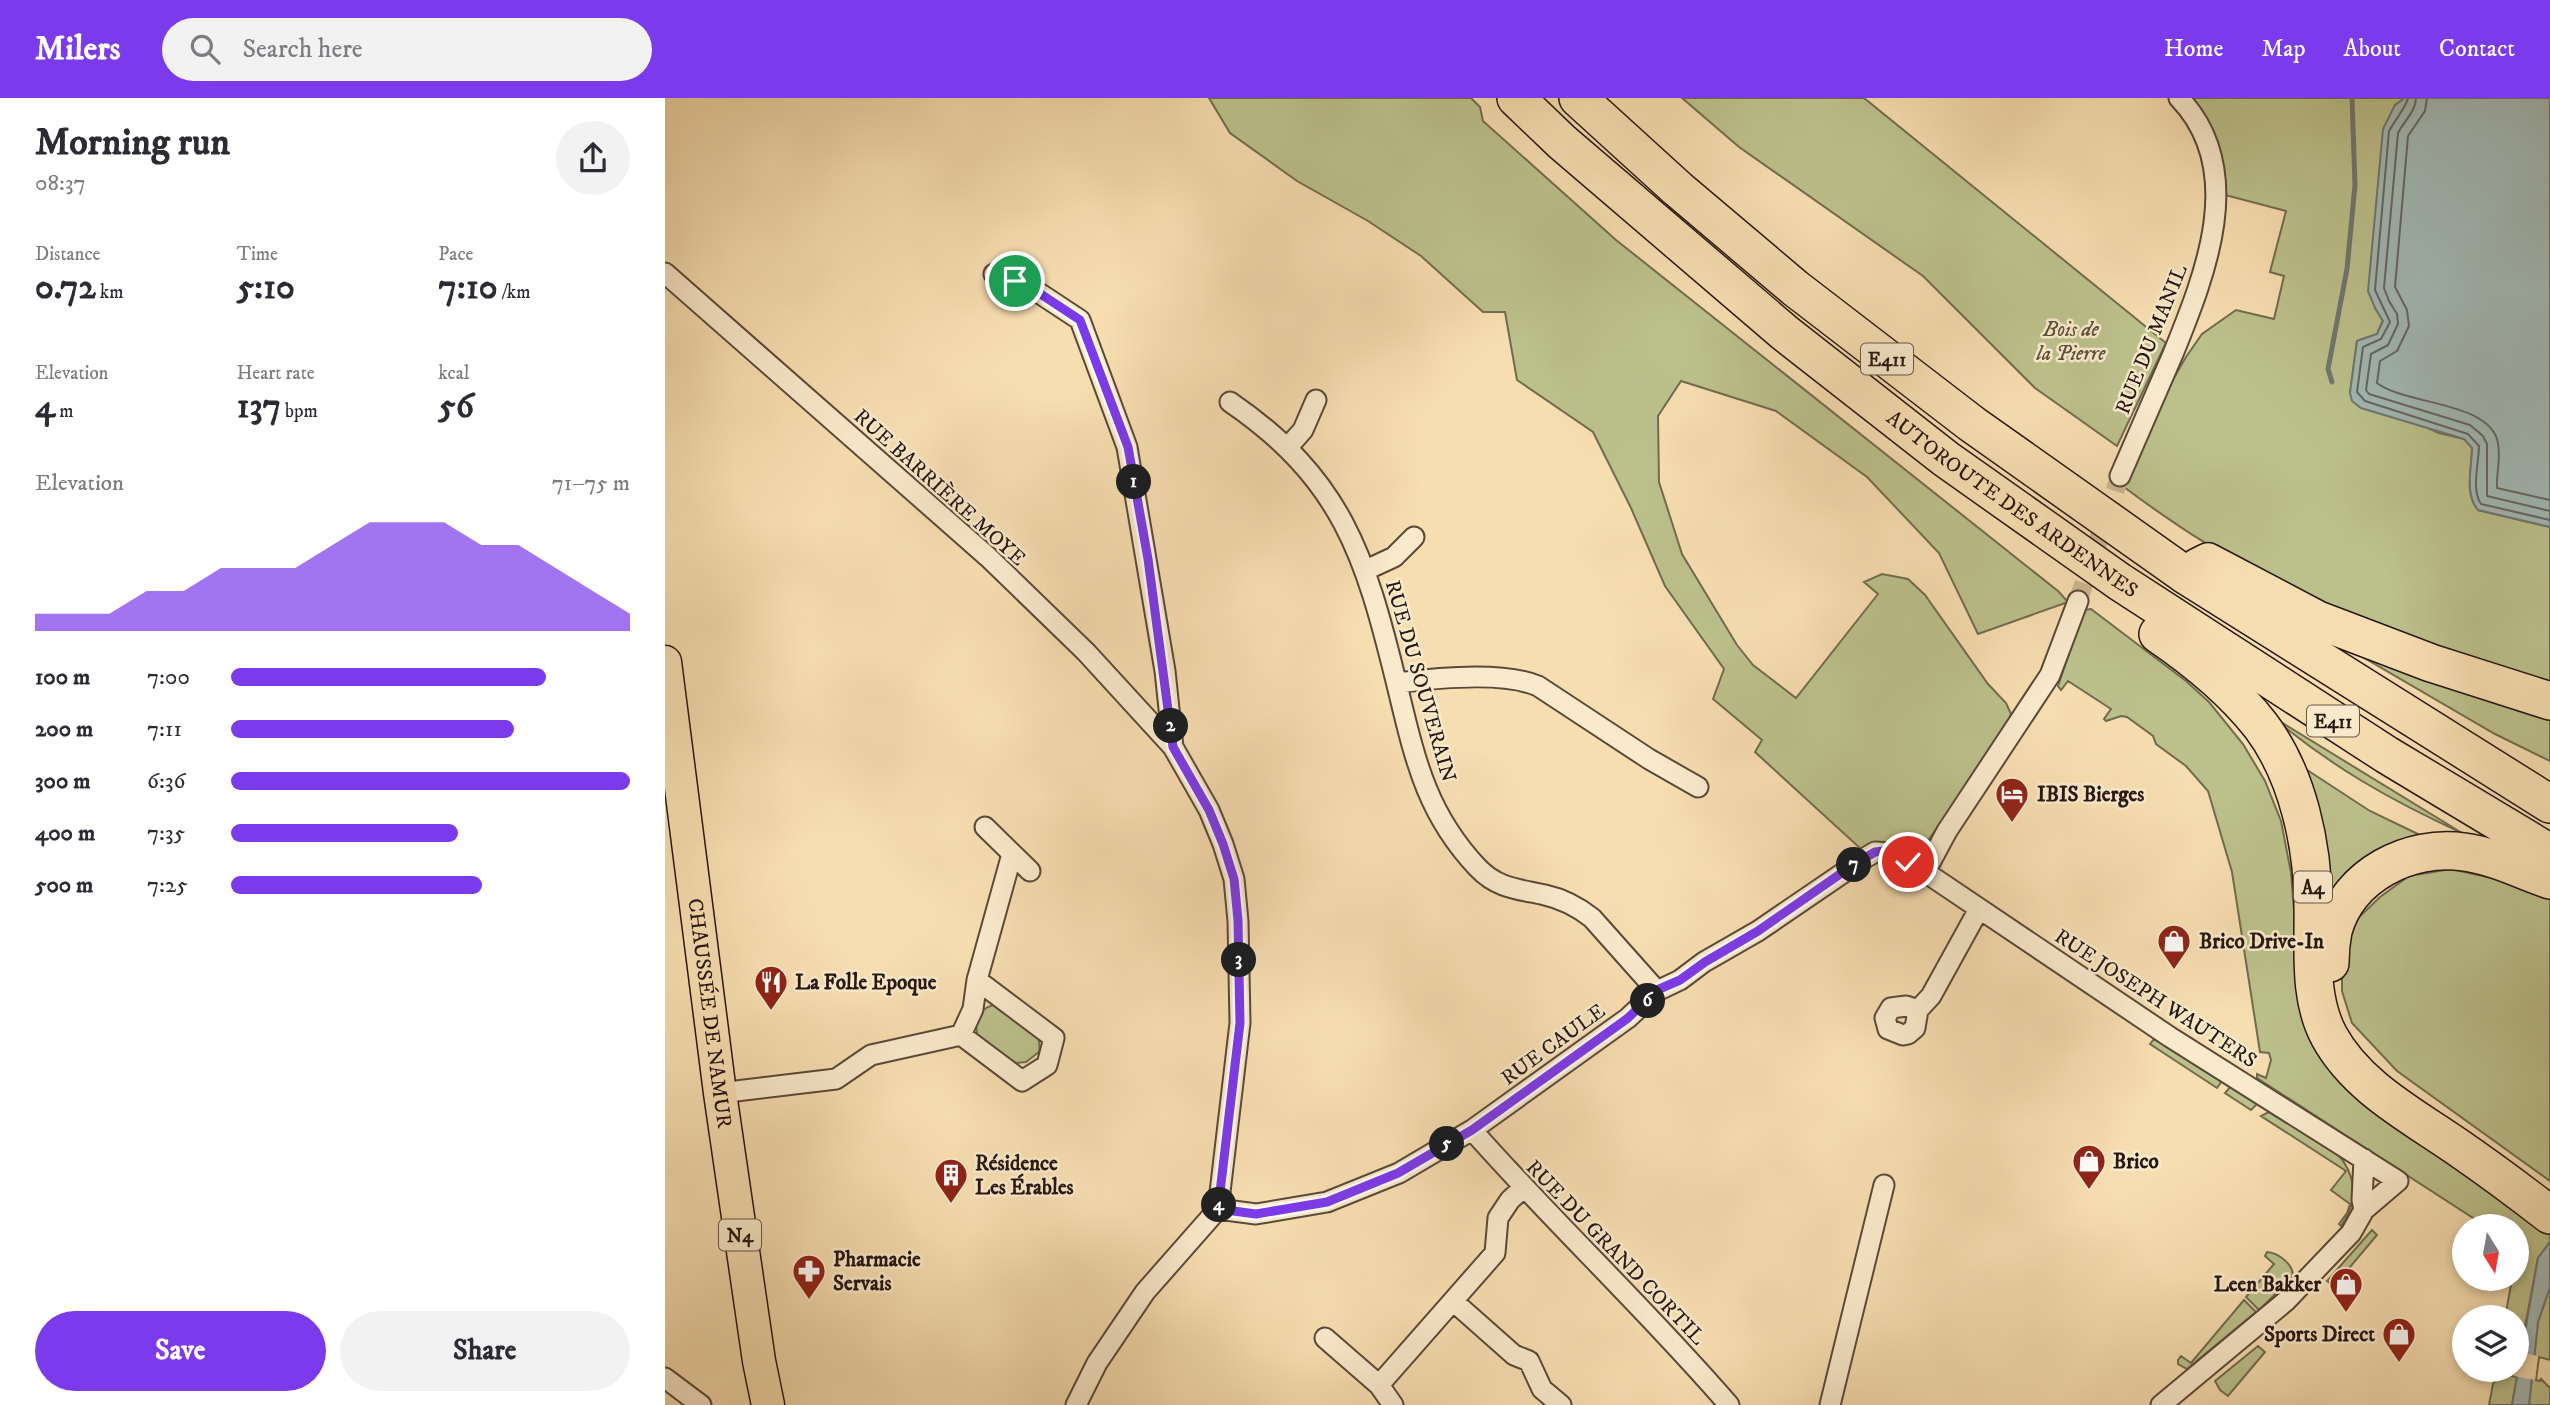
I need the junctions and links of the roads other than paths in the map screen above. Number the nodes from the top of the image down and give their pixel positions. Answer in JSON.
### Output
{"nodes":[{"id":1,"x":1516,"y":98,"type":"edge"},
{"id":2,"x":1578,"y":98,"type":"edge"},
{"id":3,"x":2179,"y":98,"type":"edge"},
{"id":4,"x":665,"y":273,"type":"edge"},
{"id":5,"x":995,"y":274,"type":"dead end"},
{"id":6,"x":1316,"y":400,"type":"dead end"},
{"id":7,"x":1230,"y":402,"type":"dead end"},
{"id":8,"x":1288,"y":447,"type":"junction"},
{"id":9,"x":2120,"y":477,"type":"tunnel mouth"},
{"id":10,"x":1414,"y":537,"type":"dead end"},
{"id":11,"x":1366,"y":570,"type":"junction"},
{"id":12,"x":2184,"y":574,"type":"junction"},
{"id":13,"x":2120,"y":582,"type":"junction"},
{"id":14,"x":2078,"y":600,"type":"tunnel mouth"},
{"id":15,"x":665,"y":662,"type":"edge"},
{"id":16,"x":1397,"y":683,"type":"junction"},
{"id":17,"x":2550,"y":701,"type":"edge"},
{"id":18,"x":1173,"y":747,"type":"junction"},
{"id":19,"x":1698,"y":787,"type":"dead end"},
{"id":20,"x":2550,"y":804,"type":"edge"},
{"id":21,"x":985,"y":827,"type":"dead end"},
{"id":22,"x":2550,"y":853,"type":"edge"},
{"id":23,"x":1012,"y":854,"type":"junction"},
{"id":24,"x":1030,"y":871,"type":"dead end"},
{"id":25,"x":1925,"y":872,"type":"junction"},
{"id":26,"x":2550,"y":880,"type":"edge"},
{"id":27,"x":1979,"y":909,"type":"junction"},
{"id":28,"x":977,"y":980,"type":"junction"},
{"id":29,"x":1657,"y":990,"type":"junction"},
{"id":30,"x":1918,"y":1010,"type":"dead end"},
{"id":31,"x":961,"y":1035,"type":"junction"},
{"id":32,"x":720,"y":1094,"type":"junction"},
{"id":33,"x":1472,"y":1130,"type":"junction"},
{"id":34,"x":2364,"y":1159,"type":"junction"},
{"id":35,"x":1884,"y":1185,"type":"dead end"},
{"id":36,"x":1523,"y":1188,"type":"junction"},
{"id":37,"x":2549,"y":1206,"type":"edge"},
{"id":38,"x":1218,"y":1209,"type":"junction"},
{"id":39,"x":2364,"y":1210,"type":"junction"},
{"id":40,"x":1453,"y":1301,"type":"junction"},
{"id":41,"x":1325,"y":1338,"type":"dead end"},
{"id":42,"x":759,"y":1361,"type":"junction"},
{"id":43,"x":665,"y":1378,"type":"edge"},
{"id":44,"x":1379,"y":1385,"type":"junction"},
{"id":45,"x":2163,"y":1403,"type":"edge"},
{"id":46,"x":1726,"y":1404,"type":"edge"},
{"id":47,"x":701,"y":1405,"type":"edge"},
{"id":48,"x":753,"y":1405,"type":"edge"},
{"id":49,"x":768,"y":1405,"type":"edge"},
{"id":50,"x":1076,"y":1405,"type":"edge"},
{"id":51,"x":1393,"y":1405,"type":"edge"},
{"id":52,"x":1561,"y":1405,"type":"edge"},
{"id":53,"x":1830,"y":1405,"type":"edge"}],
"edges":[{"from":1,"to":13,"type":"highway","name":"AUTOROUTE DES ARDENNES","number":"E411"},
{"from":2,"to":12,"type":"highway","name":"AUTOROUTE DES ARDENNES","number":"E411"},
{"from":3,"to":9,"type":"street","name":"RUE DU MANIL"},
{"from":4,"to":18,"type":"street","name":"RUE BARRIÈRE MOYE"},
{"from":5,"to":18,"type":"street"},
{"from":6,"to":8,"type":"street"},
{"from":7,"to":8,"type":"street","name":"RUE DU SOUVERAIN"},
{"from":8,"to":11,"type":"street","name":"RUE DU SOUVERAIN"},
{"from":10,"to":11,"type":"street"},
{"from":11,"to":16,"type":"street","name":"RUE DU SOUVERAIN"},
{"from":12,"to":17,"type":"highway"},
{"from":12,"to":20,"type":"highway","name":"AUTOROUTE DES ARDENNES","number":"E411"},
{"from":13,"to":22,"type":"highway","name":"AUTOROUTE DES ARDENNES","number":"E411"},
{"from":13,"to":37,"type":"highway","number":"A4"},
{"from":14,"to":25,"type":"street"},
{"from":15,"to":32,"type":"main road","name":"CHAUSSÉE DE NAMUR","number":"N4"},
{"from":16,"to":19,"type":"street"},
{"from":16,"to":29,"type":"street","name":"RUE DU SOUVERAIN"},
{"from":18,"to":38,"type":"street"},
{"from":21,"to":23,"type":"street"},
{"from":23,"to":24,"type":"street"},
{"from":23,"to":28,"type":"street"},
{"from":25,"to":27,"type":"street","name":"RUE JOSEPH WAUTERS"},
{"from":25,"to":29,"type":"street","name":"RUE CAULE"},
{"from":26,"to":37,"type":"highway","number":"A4"},
{"from":27,"to":30,"type":"street"},
{"from":27,"to":34,"type":"street","name":"RUE JOSEPH WAUTERS"},
{"from":28,"to":31,"type":"street"},
{"from":28,"to":31,"type":"street"},
{"from":29,"to":33,"type":"street","name":"RUE CAULE"},
{"from":31,"to":32,"type":"street"},
{"from":32,"to":42,"type":"main road","name":"CHAUSSÉE DE NAMUR","number":"N4"},
{"from":33,"to":36,"type":"street","name":"RUE DU GRAND CORTIL"},
{"from":33,"to":38,"type":"street","name":"RUE CAULE"},
{"from":34,"to":39,"type":"street"},
{"from":34,"to":39,"type":"street","name":"RUE JOSEPH WAUTERS"},
{"from":35,"to":53,"type":"street"},
{"from":36,"to":40,"type":"street"},
{"from":36,"to":46,"type":"street","name":"RUE DU GRAND CORTIL"},
{"from":38,"to":50,"type":"street"},
{"from":39,"to":45,"type":"street","name":"RUE JOSEPH WAUTERS"},
{"from":40,"to":44,"type":"street"},
{"from":40,"to":52,"type":"street"},
{"from":41,"to":44,"type":"street"},
{"from":42,"to":48,"type":"main road","name":"CHAUSSÉE DE NAMUR","number":"N4"},
{"from":42,"to":49,"type":"main road","name":"CHAUSSÉE DE NAMUR","number":"N4"},
{"from":43,"to":47,"type":"street"},
{"from":44,"to":51,"type":"street"}]}
